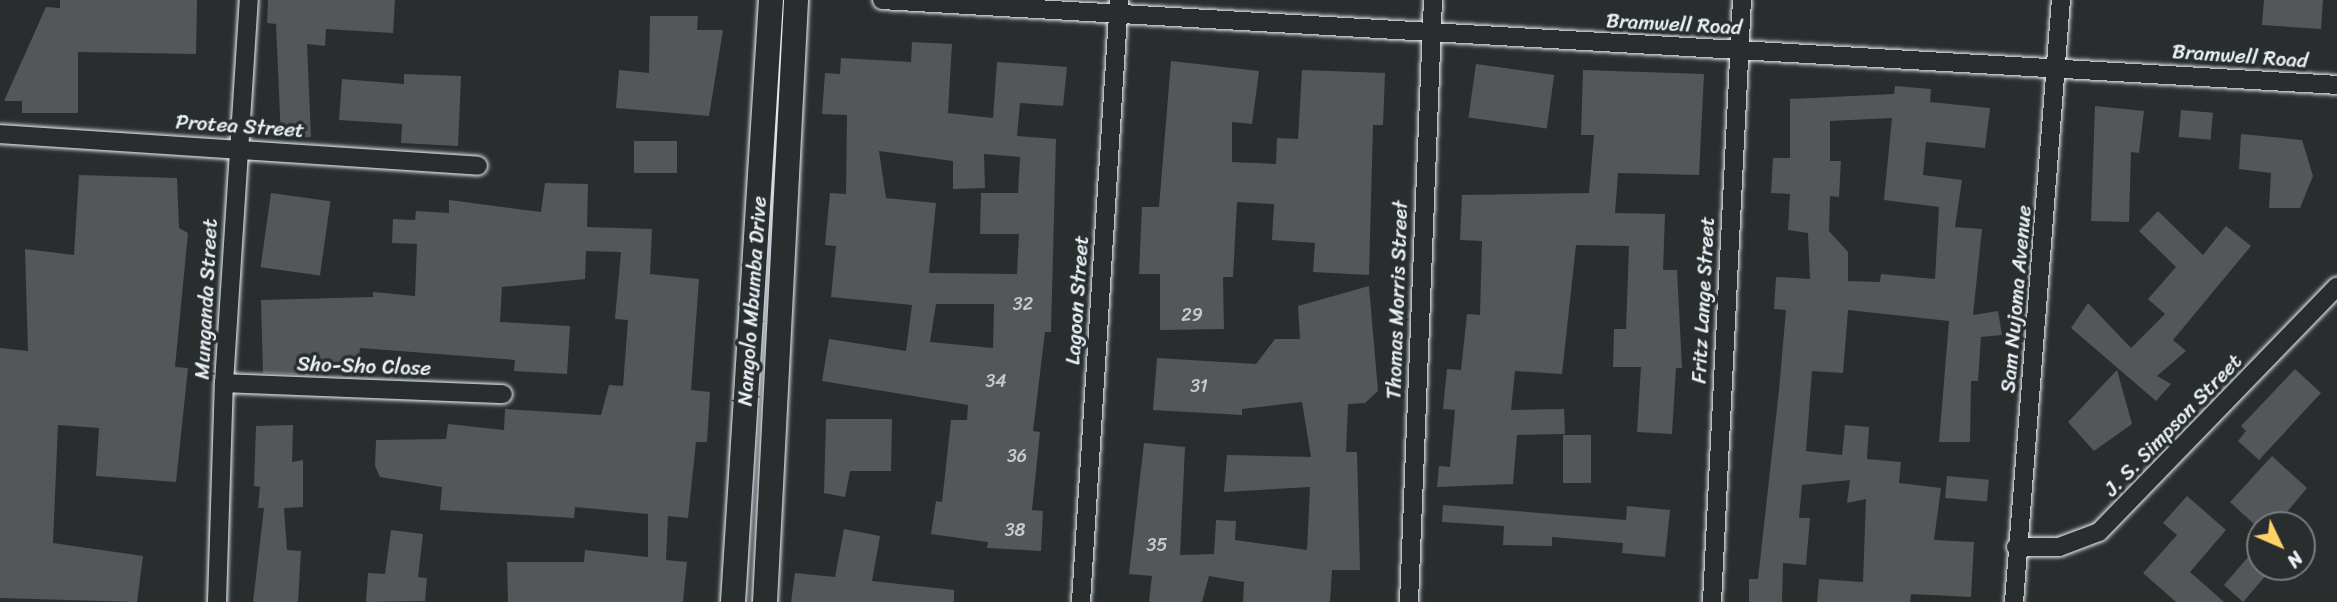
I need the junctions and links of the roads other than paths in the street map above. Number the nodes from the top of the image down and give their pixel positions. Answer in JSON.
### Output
{"nodes":[{"id":1,"x":250,"y":0,"type":"edge"},
{"id":2,"x":771,"y":0,"type":"edge"},
{"id":3,"x":796,"y":0,"type":"edge"},
{"id":4,"x":882,"y":0,"type":"edge"},
{"id":5,"x":1433,"y":0,"type":"edge"},
{"id":6,"x":1742,"y":0,"type":"edge"},
{"id":7,"x":2061,"y":0,"type":"edge"},
{"id":8,"x":1118,"y":7,"type":"edge"},
{"id":9,"x":1430,"y":32,"type":"junction"},
{"id":10,"x":1738,"y":50,"type":"junction"},
{"id":11,"x":2059,"y":68,"type":"junction"},
{"id":12,"x":2337,"y":85,"type":"edge"},
{"id":13,"x":0,"y":134,"type":"edge"},
{"id":14,"x":238,"y":148,"type":"junction"},
{"id":15,"x":478,"y":166,"type":"dead end"},
{"id":16,"x":2337,"y":286,"type":"edge"},
{"id":17,"x":224,"y":383,"type":"junction"},
{"id":18,"x":503,"y":394,"type":"dead end"},
{"id":19,"x":2017,"y":547,"type":"junction"},
{"id":20,"x":217,"y":602,"type":"edge"},
{"id":21,"x":733,"y":602,"type":"edge"},
{"id":22,"x":765,"y":602,"type":"edge"},
{"id":23,"x":1081,"y":602,"type":"edge"},
{"id":24,"x":1409,"y":602,"type":"edge"},
{"id":25,"x":1712,"y":602,"type":"edge"},
{"id":26,"x":2014,"y":602,"type":"edge"}],
"edges":[{"from":1,"to":14,"type":"street","name":"Munganda Street"},
{"from":2,"to":21,"type":"street","name":"Nangolo Mbumba Drive"},
{"from":3,"to":22,"type":"street","name":"Nangolo Mbumba Drive"},
{"from":4,"to":8,"type":"street","name":"Bramwell Road"},
{"from":5,"to":9,"type":"street","name":"Thomas Morris Street"},
{"from":6,"to":10,"type":"street","name":"Fritz Lange Street"},
{"from":7,"to":11,"type":"street","name":"Sam Nujoma Avenue"},
{"from":8,"to":9,"type":"street","name":"Bramwell Road"},
{"from":8,"to":23,"type":"street","name":"Lagoon Street"},
{"from":9,"to":10,"type":"street","name":"Bramwell Road"},
{"from":9,"to":24,"type":"street","name":"Thomas Morris Street"},
{"from":10,"to":11,"type":"street","name":"Bramwell Road"},
{"from":10,"to":25,"type":"street","name":"Fritz Lange Street"},
{"from":11,"to":12,"type":"street","name":"Bramwell Road"},
{"from":11,"to":19,"type":"street","name":"Sam Nujoma Avenue"},
{"from":13,"to":14,"type":"street","name":"Protea Street"},
{"from":14,"to":15,"type":"street","name":"Protea Street"},
{"from":14,"to":17,"type":"street","name":"Munganda Street"},
{"from":16,"to":19,"type":"street","name":"J. S. Simpson Street"},
{"from":17,"to":18,"type":"street","name":"Sho-Sho Close"},
{"from":17,"to":20,"type":"street","name":"Munganda Street"},
{"from":19,"to":26,"type":"street","name":"Sam Nujoma Avenue"}]}
